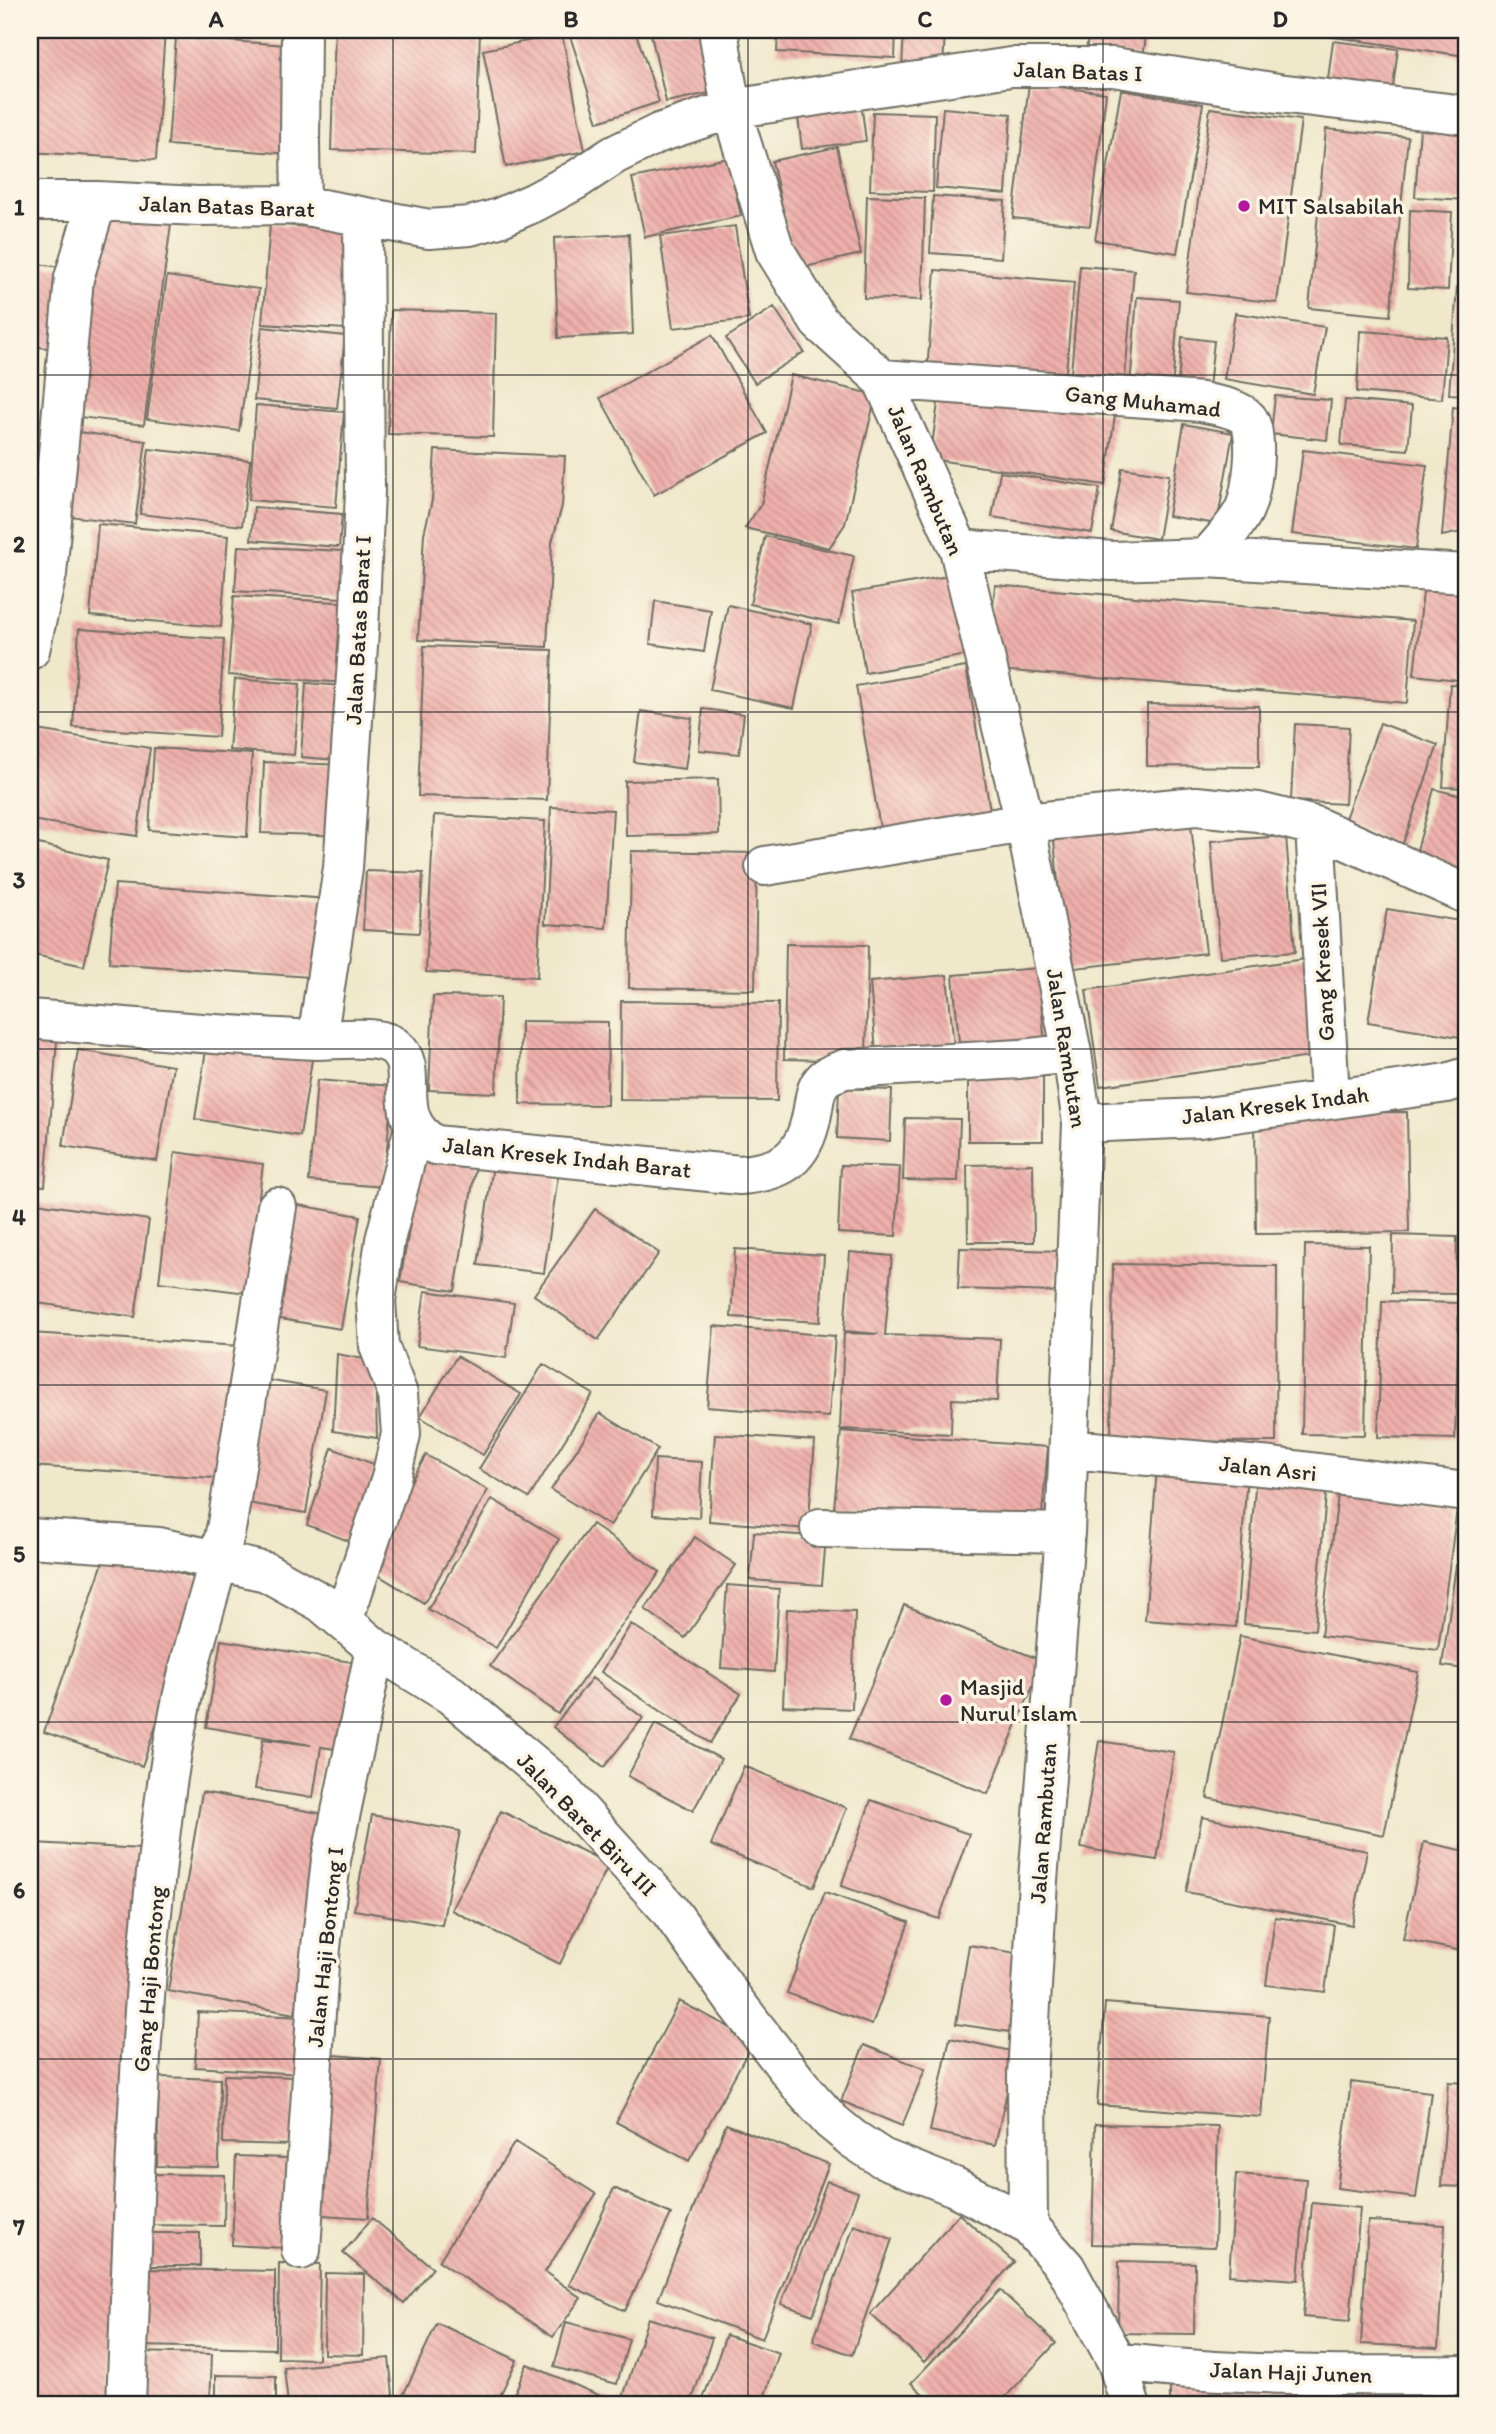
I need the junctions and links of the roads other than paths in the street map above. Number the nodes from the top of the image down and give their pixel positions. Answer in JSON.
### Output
{"nodes":[{"id":1,"x":301,"y":30,"type":"edge"},
{"id":2,"x":718,"y":30,"type":"edge"},
{"id":3,"x":731,"y":109,"type":"junction"},
{"id":4,"x":1466,"y":115,"type":"edge"},
{"id":5,"x":30,"y":201,"type":"edge"},
{"id":6,"x":97,"y":201,"type":"junction"},
{"id":7,"x":302,"y":205,"type":"junction"},
{"id":8,"x":363,"y":218,"type":"junction"},
{"id":9,"x":882,"y":379,"type":"junction"},
{"id":10,"x":959,"y":548,"type":"junction"},
{"id":11,"x":1206,"y":558,"type":"junction"},
{"id":12,"x":1466,"y":574,"type":"edge"},
{"id":13,"x":30,"y":650,"type":"edge"},
{"id":14,"x":1025,"y":824,"type":"junction"},
{"id":15,"x":1315,"y":826,"type":"junction"},
{"id":16,"x":765,"y":866,"type":"dead end"},
{"id":17,"x":1466,"y":894,"type":"edge"},
{"id":18,"x":30,"y":1019,"type":"edge"},
{"id":19,"x":317,"y":1040,"type":"junction"},
{"id":20,"x":1072,"y":1053,"type":"junction"},
{"id":21,"x":1466,"y":1077,"type":"edge"},
{"id":22,"x":1330,"y":1098,"type":"junction"},
{"id":23,"x":1082,"y":1123,"type":"junction"},
{"id":24,"x":414,"y":1127,"type":"junction"},
{"id":25,"x":277,"y":1207,"type":"dead end"},
{"id":26,"x":1070,"y":1449,"type":"junction"},
{"id":27,"x":1466,"y":1492,"type":"edge"},
{"id":28,"x":820,"y":1528,"type":"dead end"},
{"id":29,"x":1065,"y":1533,"type":"junction"},
{"id":30,"x":30,"y":1538,"type":"edge"},
{"id":31,"x":220,"y":1561,"type":"junction"},
{"id":32,"x":343,"y":1621,"type":"junction"},
{"id":33,"x":374,"y":1648,"type":"junction"},
{"id":34,"x":1028,"y":2225,"type":"junction"},
{"id":35,"x":302,"y":2250,"type":"dead end"},
{"id":36,"x":1117,"y":2362,"type":"junction"},
{"id":37,"x":1466,"y":2375,"type":"edge"},
{"id":38,"x":127,"y":2404,"type":"edge"},
{"id":39,"x":1130,"y":2404,"type":"edge"}],
"edges":[{"from":1,"to":7,"type":"street"},
{"from":2,"to":3,"type":"street","name":"Jalan Rambutan"},
{"from":3,"to":4,"type":"street","name":"Jalan Batas I"},
{"from":3,"to":8,"type":"street","name":"Jalan Batas Barat"},
{"from":3,"to":9,"type":"street","name":"Jalan Rambutan"},
{"from":5,"to":6,"type":"street","name":"Jalan Batas Barat"},
{"from":6,"to":7,"type":"street","name":"Jalan Batas Barat"},
{"from":6,"to":13,"type":"street"},
{"from":7,"to":8,"type":"street","name":"Jalan Batas Barat"},
{"from":8,"to":19,"type":"street","name":"Jalan Batas Barat I"},
{"from":9,"to":10,"type":"street","name":"Jalan Rambutan"},
{"from":9,"to":11,"type":"street","name":"Gang Muhamad"},
{"from":10,"to":11,"type":"street"},
{"from":10,"to":14,"type":"street","name":"Jalan Rambutan"},
{"from":11,"to":12,"type":"street"},
{"from":14,"to":15,"type":"street"},
{"from":14,"to":16,"type":"street"},
{"from":14,"to":20,"type":"street","name":"Jalan Rambutan"},
{"from":15,"to":17,"type":"street"},
{"from":15,"to":22,"type":"street","name":"Gang Kresek VII"},
{"from":18,"to":19,"type":"street","name":"Jalan Kresek Indah Barat"},
{"from":19,"to":24,"type":"street","name":"Jalan Kresek Indah Barat"},
{"from":20,"to":23,"type":"street","name":"Jalan Rambutan"},
{"from":20,"to":24,"type":"street","name":"Jalan Kresek Indah Barat"},
{"from":21,"to":22,"type":"street","name":"Jalan Kresek Indah"},
{"from":22,"to":23,"type":"street","name":"Jalan Kresek Indah"},
{"from":23,"to":26,"type":"street","name":"Jalan Rambutan"},
{"from":24,"to":32,"type":"street"},
{"from":25,"to":31,"type":"street","name":"Gang Haji Bontong"},
{"from":26,"to":27,"type":"street","name":"Jalan Asri"},
{"from":26,"to":29,"type":"street","name":"Jalan Rambutan"},
{"from":28,"to":29,"type":"street"},
{"from":29,"to":34,"type":"street","name":"Jalan Rambutan"},
{"from":30,"to":31,"type":"street","name":"Jalan Baret Biru III"},
{"from":31,"to":32,"type":"street","name":"Jalan Baret Biru III"},
{"from":31,"to":38,"type":"street","name":"Gang Haji Bontong"},
{"from":32,"to":33,"type":"street","name":"Jalan Baret Biru III"},
{"from":33,"to":34,"type":"street","name":"Jalan Baret Biru III"},
{"from":33,"to":35,"type":"street","name":"Jalan Haji Bontong I"},
{"from":34,"to":36,"type":"street"},
{"from":36,"to":37,"type":"street","name":"Jalan Haji Junen"},
{"from":36,"to":39,"type":"street"}]}
